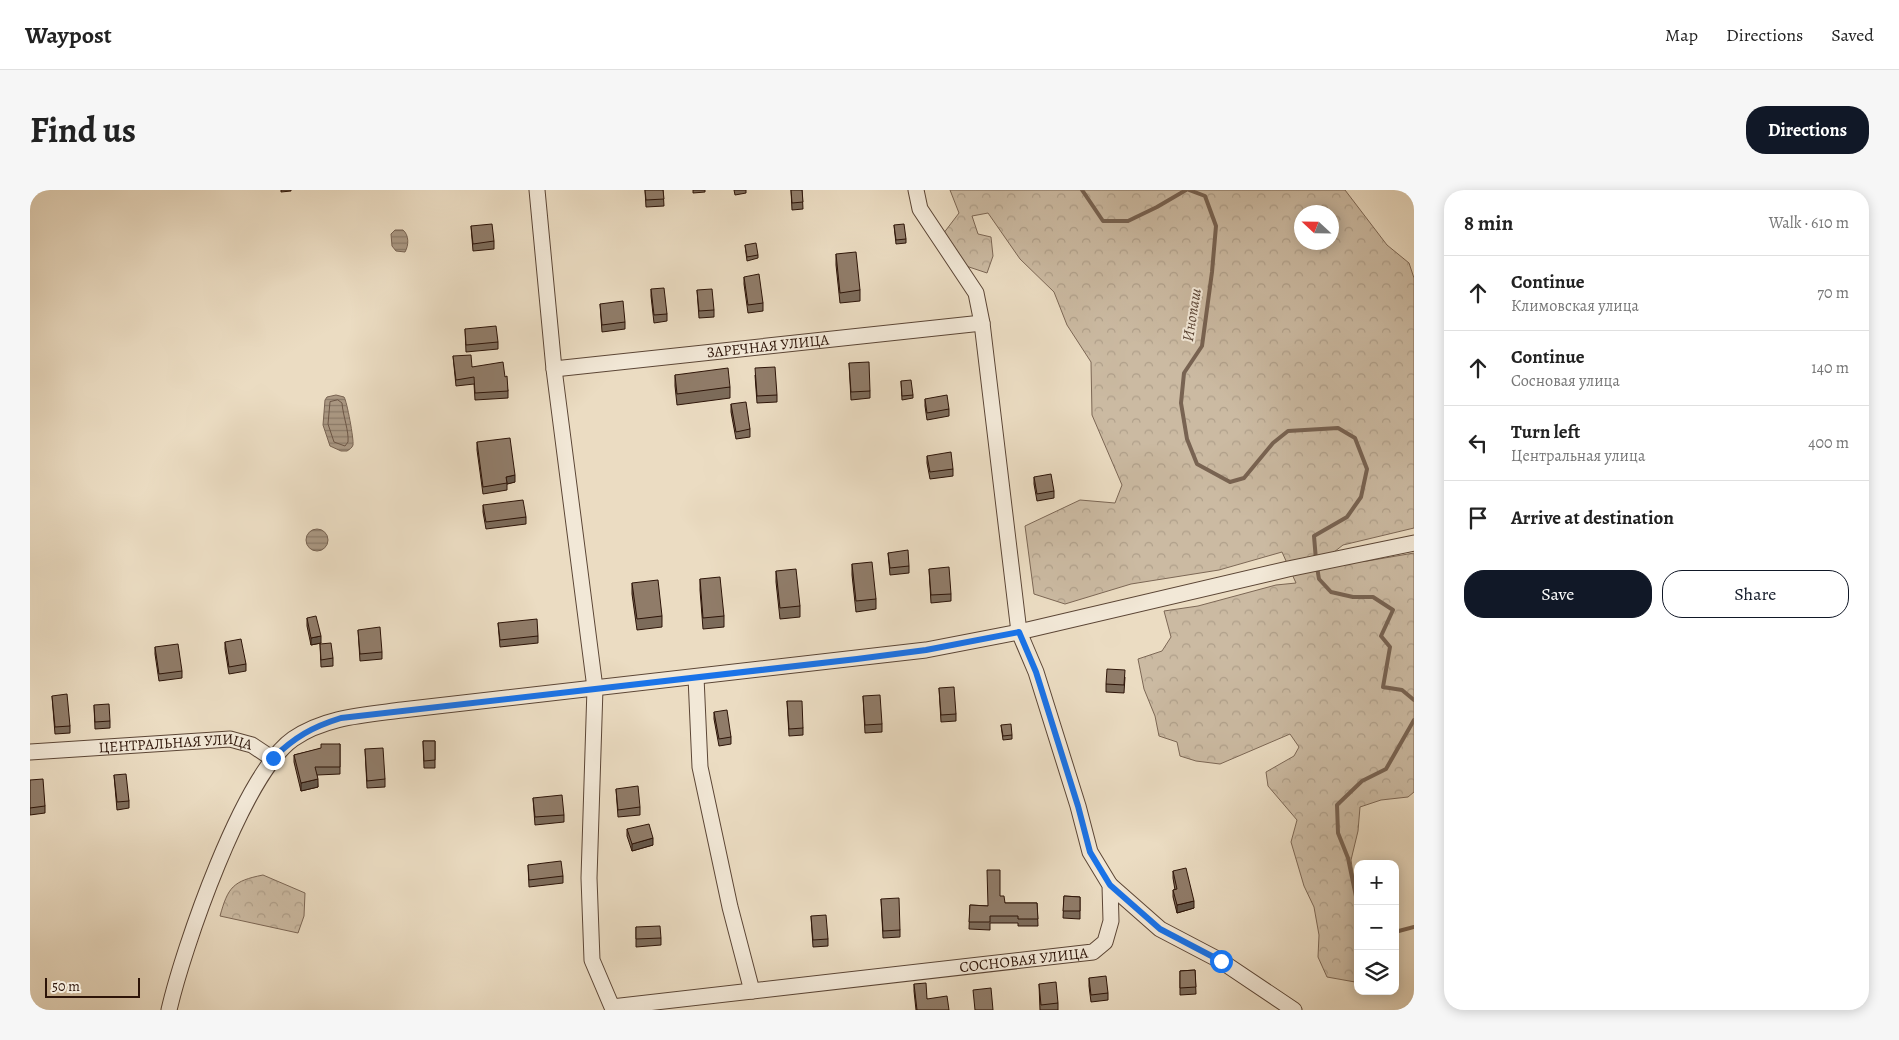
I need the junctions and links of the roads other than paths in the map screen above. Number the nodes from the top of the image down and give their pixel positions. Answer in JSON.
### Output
{"nodes":[{"id":1,"x":537,"y":190,"type":"edge"},
{"id":2,"x":916,"y":190,"type":"edge"},
{"id":3,"x":982,"y":323,"type":"junction"},
{"id":4,"x":554,"y":369,"type":"junction"},
{"id":5,"x":1414,"y":544,"type":"edge"},
{"id":6,"x":1019,"y":632,"type":"junction"},
{"id":7,"x":696,"y":677,"type":"junction"},
{"id":8,"x":595,"y":688,"type":"junction"},
{"id":9,"x":30,"y":752,"type":"edge"},
{"id":10,"x":273,"y":758,"type":"junction"},
{"id":11,"x":1110,"y":885,"type":"junction"},
{"id":12,"x":752,"y":991,"type":"junction"},
{"id":13,"x":169,"y":1010,"type":"edge"},
{"id":14,"x":1294,"y":1010,"type":"edge"}],
"edges":[{"from":1,"to":4,"type":"street"},
{"from":2,"to":3,"type":"street","name":"СОСНОВАЯ УЛИЦА"},
{"from":3,"to":4,"type":"street","name":"ЗАРЕЧНАЯ УЛИЦА"},
{"from":3,"to":6,"type":"street","name":"СОСНОВАЯ УЛИЦА"},
{"from":4,"to":8,"type":"street"},
{"from":5,"to":6,"type":"street","name":"ЦЕНТРАЛЬНАЯ УЛИЦА"},
{"from":6,"to":7,"type":"street","name":"ЦЕНТРАЛЬНАЯ УЛИЦА"},
{"from":6,"to":11,"type":"street","name":"СОСНОВАЯ УЛИЦА"},
{"from":7,"to":8,"type":"street","name":"ЦЕНТРАЛЬНАЯ УЛИЦА"},
{"from":7,"to":12,"type":"street"},
{"from":8,"to":10,"type":"street","name":"ЦЕНТРАЛЬНАЯ УЛИЦА"},
{"from":8,"to":12,"type":"street","name":"СОСНОВАЯ УЛИЦА"},
{"from":9,"to":10,"type":"street","name":"ЦЕНТРАЛЬНАЯ УЛИЦА"},
{"from":10,"to":13,"type":"street"},
{"from":11,"to":12,"type":"street","name":"СОСНОВАЯ УЛИЦА"},
{"from":11,"to":14,"type":"street"}]}
